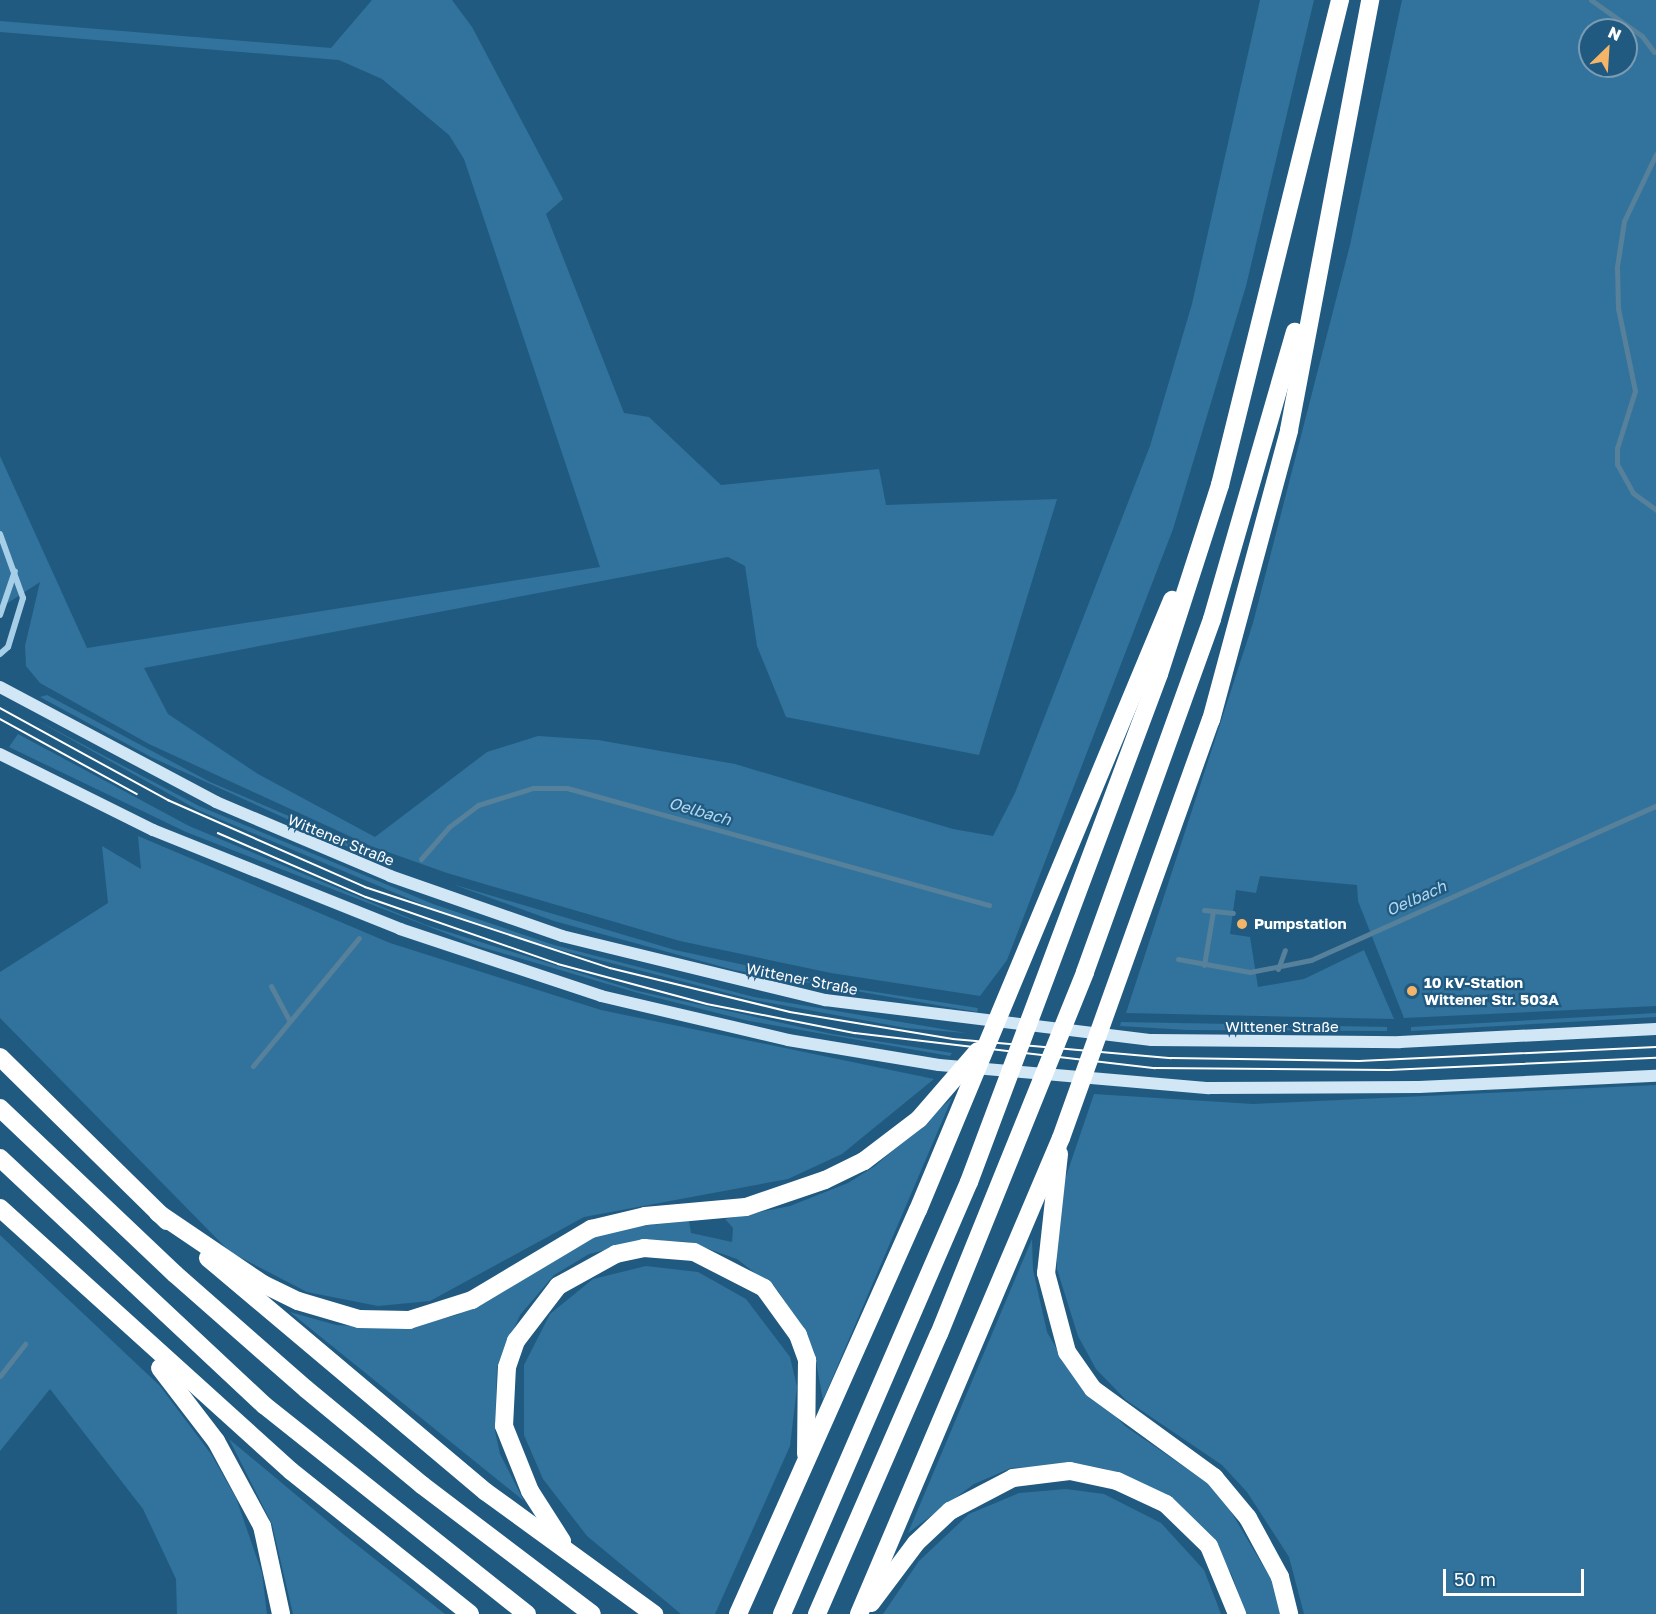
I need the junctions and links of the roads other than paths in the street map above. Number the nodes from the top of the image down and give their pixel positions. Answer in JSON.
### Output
{"nodes":[{"id":1,"x":1340,"y":0,"type":"edge"},
{"id":2,"x":1371,"y":0,"type":"edge"},
{"id":3,"x":1331,"y":190,"type":"junction"},
{"id":4,"x":1220,"y":485,"type":"junction"},
{"id":5,"x":0,"y":534,"type":"edge"},
{"id":6,"x":15,"y":570,"type":"junction"},
{"id":7,"x":0,"y":615,"type":"edge"},
{"id":8,"x":0,"y":654,"type":"edge"},
{"id":9,"x":0,"y":687,"type":"edge"},
{"id":10,"x":0,"y":754,"type":"edge"},
{"id":11,"x":1656,"y":1029,"type":"edge"},
{"id":12,"x":992,"y":1033,"type":"junction"},
{"id":13,"x":0,"y":1057,"type":"edge"},
{"id":14,"x":1656,"y":1076,"type":"edge"},
{"id":15,"x":0,"y":1108,"type":"edge"},
{"id":16,"x":1064,"y":1130,"type":"junction"},
{"id":17,"x":0,"y":1158,"type":"edge"},
{"id":18,"x":0,"y":1208,"type":"edge"},
{"id":19,"x":158,"y":1213,"type":"junction"},
{"id":20,"x":107,"y":1308,"type":"junction"},
{"id":21,"x":805,"y":1468,"type":"junction"},
{"id":22,"x":566,"y":1548,"type":"junction"},
{"id":23,"x":281,"y":1614,"type":"edge"},
{"id":24,"x":470,"y":1614,"type":"edge"},
{"id":25,"x":527,"y":1614,"type":"edge"},
{"id":26,"x":592,"y":1614,"type":"edge"},
{"id":27,"x":654,"y":1614,"type":"edge"},
{"id":28,"x":738,"y":1614,"type":"edge"},
{"id":29,"x":782,"y":1614,"type":"edge"},
{"id":30,"x":817,"y":1614,"type":"edge"},
{"id":31,"x":861,"y":1614,"type":"edge"},
{"id":32,"x":1237,"y":1614,"type":"edge"},
{"id":33,"x":1289,"y":1614,"type":"edge"}],
"edges":[{"from":1,"to":4,"type":"highway"},
{"from":2,"to":3,"type":"highway"},
{"from":3,"to":16,"type":"highway"},
{"from":3,"to":30,"type":"highway"},
{"from":4,"to":12,"type":"highway"},
{"from":4,"to":29,"type":"highway"},
{"from":5,"to":6,"type":"street"},
{"from":6,"to":7,"type":"street"},
{"from":6,"to":8,"type":"street"},
{"from":9,"to":11,"type":"main road","name":"Wittener Straße"},
{"from":10,"to":14,"type":"main road"},
{"from":12,"to":19,"type":"highway"},
{"from":12,"to":21,"type":"highway"},
{"from":13,"to":19,"type":"highway"},
{"from":15,"to":26,"type":"highway"},
{"from":16,"to":31,"type":"highway"},
{"from":16,"to":33,"type":"highway"},
{"from":17,"to":25,"type":"highway"},
{"from":18,"to":20,"type":"highway"},
{"from":19,"to":22,"type":"highway"},
{"from":20,"to":23,"type":"highway"},
{"from":20,"to":24,"type":"highway"},
{"from":21,"to":22,"type":"highway"},
{"from":21,"to":28,"type":"highway"},
{"from":22,"to":27,"type":"highway"},
{"from":31,"to":32,"type":"highway"}]}
